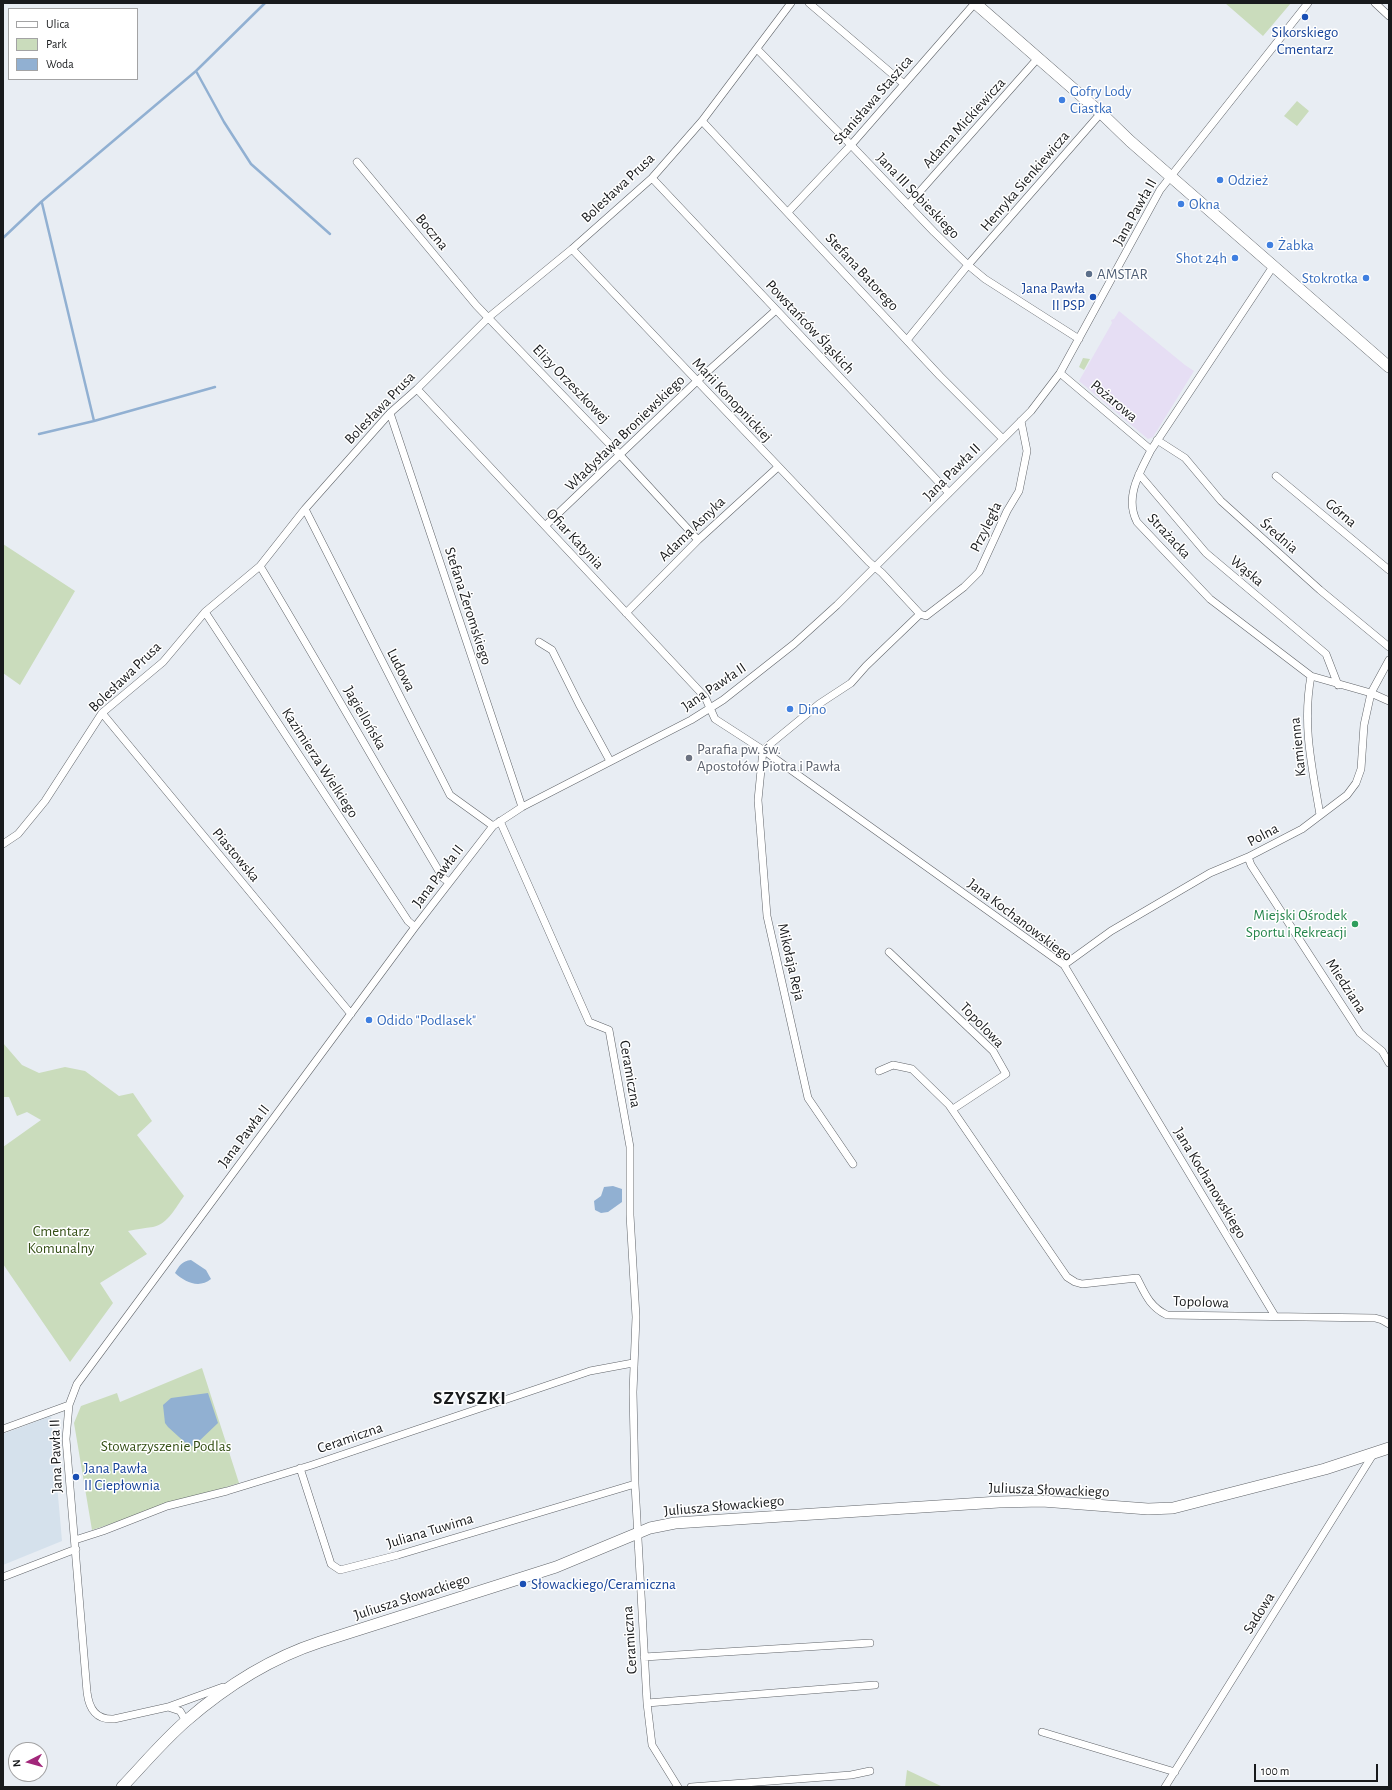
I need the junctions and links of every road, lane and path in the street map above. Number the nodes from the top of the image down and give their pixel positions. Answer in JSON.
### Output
{"nodes":[{"id":1,"x":791,"y":3,"type":"edge"},
{"id":2,"x":809,"y":3,"type":"edge"},
{"id":3,"x":975,"y":3,"type":"edge"},
{"id":4,"x":1308,"y":3,"type":"edge"},
{"id":5,"x":1375,"y":3,"type":"edge"},
{"id":6,"x":1388,"y":15,"type":"edge"},
{"id":7,"x":757,"y":49,"type":"junction"},
{"id":8,"x":1038,"y":58,"type":"junction"},
{"id":9,"x":904,"y":84,"type":"junction"},
{"id":10,"x":1101,"y":113,"type":"junction"},
{"id":11,"x":702,"y":121,"type":"junction"},
{"id":12,"x":852,"y":145,"type":"junction"},
{"id":13,"x":358,"y":162,"type":"dead end"},
{"id":14,"x":1171,"y":176,"type":"junction"},
{"id":15,"x":652,"y":178,"type":"junction"},
{"id":16,"x":908,"y":205,"type":"junction"},
{"id":17,"x":788,"y":212,"type":"junction"},
{"id":18,"x":572,"y":249,"type":"junction"},
{"id":19,"x":968,"y":265,"type":"junction"},
{"id":20,"x":1274,"y":266,"type":"junction"},
{"id":21,"x":776,"y":310,"type":"junction"},
{"id":22,"x":489,"y":318,"type":"junction"},
{"id":23,"x":1079,"y":339,"type":"junction"},
{"id":24,"x":906,"y":340,"type":"junction"},
{"id":25,"x":1389,"y":367,"type":"edge"},
{"id":26,"x":1060,"y":373,"type":"junction"},
{"id":27,"x":697,"y":381,"type":"junction"},
{"id":28,"x":416,"y":389,"type":"junction"},
{"id":29,"x":390,"y":413,"type":"junction"},
{"id":30,"x":1022,"y":421,"type":"junction"},
{"id":31,"x":1002,"y":439,"type":"junction"},
{"id":32,"x":1157,"y":440,"type":"junction"},
{"id":33,"x":1151,"y":450,"type":"junction"},
{"id":34,"x":620,"y":455,"type":"junction"},
{"id":35,"x":778,"y":467,"type":"junction"},
{"id":36,"x":1139,"y":474,"type":"junction"},
{"id":37,"x":1276,"y":476,"type":"dead end"},
{"id":38,"x":949,"y":493,"type":"junction"},
{"id":39,"x":305,"y":509,"type":"junction"},
{"id":40,"x":545,"y":526,"type":"junction"},
{"id":41,"x":698,"y":540,"type":"junction"},
{"id":42,"x":260,"y":566,"type":"junction"},
{"id":43,"x":875,"y":568,"type":"junction"},
{"id":44,"x":1389,"y":570,"type":"edge"},
{"id":45,"x":205,"y":612,"type":"junction"},
{"id":46,"x":626,"y":612,"type":"junction"},
{"id":47,"x":920,"y":614,"type":"junction"},
{"id":48,"x":539,"y":642,"type":"dead end"},
{"id":49,"x":1389,"y":647,"type":"edge"},
{"id":50,"x":1389,"y":660,"type":"edge"},
{"id":51,"x":1311,"y":676,"type":"junction"},
{"id":52,"x":1338,"y":685,"type":"junction"},
{"id":53,"x":1371,"y":693,"type":"junction"},
{"id":54,"x":1389,"y":700,"type":"edge"},
{"id":55,"x":711,"y":709,"type":"junction"},
{"id":56,"x":102,"y":714,"type":"junction"},
{"id":57,"x":763,"y":750,"type":"junction"},
{"id":58,"x":610,"y":761,"type":"junction"},
{"id":59,"x":522,"y":807,"type":"junction"},
{"id":60,"x":1320,"y":815,"type":"junction"},
{"id":61,"x":500,"y":821,"type":"junction"},
{"id":62,"x":493,"y":826,"type":"junction"},
{"id":63,"x":3,"y":844,"type":"edge"},
{"id":64,"x":1248,"y":857,"type":"junction"},
{"id":65,"x":449,"y":882,"type":"junction"},
{"id":66,"x":415,"y":928,"type":"junction"},
{"id":67,"x":889,"y":952,"type":"dead end"},
{"id":68,"x":1064,"y":965,"type":"junction"},
{"id":69,"x":351,"y":1014,"type":"junction"},
{"id":70,"x":1382,"y":1051,"type":"junction"},
{"id":71,"x":1389,"y":1055,"type":"edge"},
{"id":72,"x":1389,"y":1063,"type":"edge"},
{"id":73,"x":879,"y":1070,"type":"dead end"},
{"id":74,"x":953,"y":1109,"type":"junction"},
{"id":75,"x":853,"y":1164,"type":"dead end"},
{"id":76,"x":1275,"y":1316,"type":"junction"},
{"id":77,"x":1389,"y":1324,"type":"edge"},
{"id":78,"x":634,"y":1363,"type":"junction"},
{"id":79,"x":69,"y":1405,"type":"junction"},
{"id":80,"x":3,"y":1429,"type":"edge"},
{"id":81,"x":1389,"y":1448,"type":"edge"},
{"id":82,"x":1374,"y":1453,"type":"junction"},
{"id":83,"x":300,"y":1468,"type":"junction"},
{"id":84,"x":635,"y":1484,"type":"junction"},
{"id":85,"x":638,"y":1533,"type":"junction"},
{"id":86,"x":75,"y":1540,"type":"junction"},
{"id":87,"x":76,"y":1549,"type":"junction"},
{"id":88,"x":3,"y":1577,"type":"edge"},
{"id":89,"x":870,"y":1643,"type":"dead end"},
{"id":90,"x":644,"y":1658,"type":"junction"},
{"id":91,"x":244,"y":1679,"type":"junction"},
{"id":92,"x":875,"y":1685,"type":"dead end"},
{"id":93,"x":647,"y":1702,"type":"junction"},
{"id":94,"x":168,"y":1707,"type":"junction"},
{"id":95,"x":186,"y":1721,"type":"junction"},
{"id":96,"x":1042,"y":1732,"type":"dead end"},
{"id":97,"x":870,"y":1771,"type":"dead end"},
{"id":98,"x":1175,"y":1772,"type":"junction"},
{"id":99,"x":122,"y":1787,"type":"edge"},
{"id":100,"x":678,"y":1787,"type":"edge"},
{"id":101,"x":691,"y":1787,"type":"edge"},
{"id":102,"x":1165,"y":1787,"type":"edge"}],
"edges":[{"from":1,"to":7,"type":"street","name":"Bolesława Prusa"},
{"from":2,"to":9,"type":"street"},
{"from":3,"to":8,"type":"street"},
{"from":3,"to":9,"type":"street","name":"Stanisława Staszica"},
{"from":4,"to":14,"type":"street","name":"Jana Pawła II"},
{"from":5,"to":6,"type":"street"},
{"from":7,"to":11,"type":"street","name":"Bolesława Prusa"},
{"from":7,"to":12,"type":"street","name":"Jana III Sobieskiego"},
{"from":8,"to":10,"type":"street"},
{"from":8,"to":16,"type":"street","name":"Adama Mickiewicza"},
{"from":9,"to":12,"type":"street","name":"Stanisława Staszica"},
{"from":10,"to":14,"type":"street"},
{"from":10,"to":19,"type":"street","name":"Henryka Sienkiewicza"},
{"from":11,"to":15,"type":"street","name":"Bolesława Prusa"},
{"from":11,"to":17,"type":"street","name":"Stefana Batorego"},
{"from":12,"to":16,"type":"street","name":"Jana III Sobieskiego"},
{"from":12,"to":17,"type":"street","name":"Stanisława Staszica"},
{"from":13,"to":22,"type":"street","name":"Boczna"},
{"from":14,"to":20,"type":"street"},
{"from":14,"to":23,"type":"street","name":"Jana Pawła II"},
{"from":15,"to":18,"type":"street","name":"Bolesława Prusa"},
{"from":15,"to":21,"type":"street","name":"Powstańców Śląskich"},
{"from":16,"to":19,"type":"street","name":"Jana III Sobieskiego"},
{"from":17,"to":24,"type":"street","name":"Stefana Batorego"},
{"from":18,"to":22,"type":"street","name":"Bolesława Prusa"},
{"from":18,"to":27,"type":"street","name":"Marii Konopnickiej"},
{"from":19,"to":23,"type":"street","name":"Jana III Sobieskiego"},
{"from":19,"to":24,"type":"street","name":"Henryka Sienkiewicza"},
{"from":20,"to":25,"type":"street"},
{"from":20,"to":32,"type":"street","name":"Strażacka"},
{"from":21,"to":27,"type":"street","name":"Władysława Broniewskiego"},
{"from":21,"to":38,"type":"street","name":"Powstańców Śląskich"},
{"from":22,"to":28,"type":"street","name":"Bolesława Prusa"},
{"from":22,"to":34,"type":"street","name":"Elizy Orzeszkowej"},
{"from":23,"to":26,"type":"street","name":"Jana Pawła II"},
{"from":24,"to":31,"type":"street","name":"Stefana Batorego"},
{"from":26,"to":30,"type":"street","name":"Jana Pawła II"},
{"from":26,"to":33,"type":"street","name":"Pożarowa"},
{"from":27,"to":34,"type":"street","name":"Władysława Broniewskiego"},
{"from":27,"to":35,"type":"street","name":"Marii Konopnickiej"},
{"from":28,"to":29,"type":"street","name":"Bolesława Prusa"},
{"from":28,"to":40,"type":"street","name":"Ofiar Katynia"},
{"from":29,"to":39,"type":"street","name":"Bolesława Prusa"},
{"from":29,"to":59,"type":"street","name":"Stefana Żeromskiego"},
{"from":30,"to":31,"type":"street","name":"Jana Pawła II"},
{"from":30,"to":47,"type":"street","name":"Przyległa"},
{"from":31,"to":38,"type":"street","name":"Jana Pawła II"},
{"from":32,"to":33,"type":"street","name":"Strażacka"},
{"from":32,"to":49,"type":"street","name":"Średnia"},
{"from":33,"to":36,"type":"street","name":"Strażacka"},
{"from":34,"to":40,"type":"street","name":"Władysława Broniewskiego"},
{"from":34,"to":41,"type":"street","name":"Elizy Orzeszkowej"},
{"from":35,"to":41,"type":"street","name":"Adama Asnyka"},
{"from":35,"to":43,"type":"street","name":"Marii Konopnickiej"},
{"from":36,"to":51,"type":"street","name":"Strażacka"},
{"from":36,"to":52,"type":"street","name":"Wąska"},
{"from":37,"to":44,"type":"street","name":"Górna"},
{"from":38,"to":43,"type":"street","name":"Jana Pawła II"},
{"from":39,"to":42,"type":"street","name":"Bolesława Prusa"},
{"from":39,"to":62,"type":"street","name":"Ludowa"},
{"from":40,"to":46,"type":"street","name":"Ofiar Katynia"},
{"from":41,"to":46,"type":"street","name":"Adama Asnyka"},
{"from":42,"to":45,"type":"street","name":"Bolesława Prusa"},
{"from":42,"to":65,"type":"street","name":"Jagiellońska"},
{"from":43,"to":47,"type":"street"},
{"from":43,"to":55,"type":"street","name":"Jana Pawła II"},
{"from":45,"to":56,"type":"street","name":"Bolesława Prusa"},
{"from":45,"to":66,"type":"street","name":"Kazimierza Wielkiego"},
{"from":46,"to":55,"type":"street","name":"Ofiar Katynia"},
{"from":47,"to":57,"type":"street","name":"Przyległa"},
{"from":48,"to":58,"type":"street"},
{"from":50,"to":53,"type":"street","name":"Polna"},
{"from":51,"to":52,"type":"street","name":"Strażacka"},
{"from":51,"to":60,"type":"street","name":"Kamienna"},
{"from":52,"to":53,"type":"street","name":"Strażacka"},
{"from":53,"to":54,"type":"street","name":"Strażacka"},
{"from":53,"to":60,"type":"street","name":"Polna"},
{"from":55,"to":57,"type":"street","name":"Jana Kochanowskiego"},
{"from":55,"to":58,"type":"street","name":"Jana Pawła II"},
{"from":56,"to":63,"type":"street","name":"Bolesława Prusa"},
{"from":56,"to":69,"type":"street","name":"Piastowska"},
{"from":57,"to":68,"type":"street","name":"Jana Kochanowskiego"},
{"from":57,"to":75,"type":"street","name":"Mikołaja Reja"},
{"from":58,"to":59,"type":"street","name":"Jana Pawła II"},
{"from":59,"to":61,"type":"street","name":"Jana Pawła II"},
{"from":60,"to":64,"type":"street","name":"Polna"},
{"from":61,"to":62,"type":"street","name":"Jana Pawła II"},
{"from":61,"to":78,"type":"street","name":"Ceramiczna"},
{"from":62,"to":65,"type":"street","name":"Jana Pawła II"},
{"from":64,"to":68,"type":"street","name":"Polna"},
{"from":64,"to":70,"type":"street","name":"Miedziana"},
{"from":65,"to":66,"type":"street","name":"Jana Pawła II"},
{"from":66,"to":69,"type":"street","name":"Jana Pawła II"},
{"from":67,"to":74,"type":"street","name":"Topolowa"},
{"from":68,"to":76,"type":"street","name":"Jana Kochanowskiego"},
{"from":69,"to":79,"type":"street","name":"Jana Pawła II"},
{"from":70,"to":71,"type":"street"},
{"from":70,"to":72,"type":"street","name":"Miedziana"},
{"from":73,"to":74,"type":"street","name":"Topolowa"},
{"from":74,"to":76,"type":"street","name":"Topolowa"},
{"from":76,"to":77,"type":"street","name":"Topolowa"},
{"from":78,"to":83,"type":"street","name":"Ceramiczna"},
{"from":78,"to":84,"type":"street","name":"Ceramiczna"},
{"from":79,"to":80,"type":"street"},
{"from":79,"to":86,"type":"street","name":"Jana Pawła II"},
{"from":81,"to":82,"type":"street","name":"Juliusza Słowackiego"},
{"from":82,"to":85,"type":"street","name":"Juliusza Słowackiego"},
{"from":82,"to":98,"type":"street","name":"Sadowa"},
{"from":83,"to":84,"type":"street","name":"Juliana Tuwima"},
{"from":83,"to":86,"type":"street","name":"Ceramiczna"},
{"from":84,"to":85,"type":"street","name":"Ceramiczna"},
{"from":85,"to":90,"type":"street","name":"Ceramiczna"},
{"from":85,"to":91,"type":"street","name":"Juliusza Słowackiego"},
{"from":86,"to":87,"type":"street","name":"Jana Pawła II"},
{"from":87,"to":88,"type":"street"},
{"from":87,"to":94,"type":"street","name":"Jana Pawła II"},
{"from":89,"to":90,"type":"street"},
{"from":90,"to":93,"type":"street","name":"Ceramiczna"},
{"from":91,"to":94,"type":"street","name":"Jana Pawła II"},
{"from":91,"to":95,"type":"street","name":"Juliusza Słowackiego"},
{"from":92,"to":93,"type":"street"},
{"from":93,"to":100,"type":"street","name":"Ceramiczna"},
{"from":94,"to":95,"type":"street"},
{"from":95,"to":99,"type":"street","name":"Juliusza Słowackiego"},
{"from":96,"to":98,"type":"street"},
{"from":97,"to":101,"type":"street"},
{"from":98,"to":102,"type":"street","name":"Sadowa"}]}
